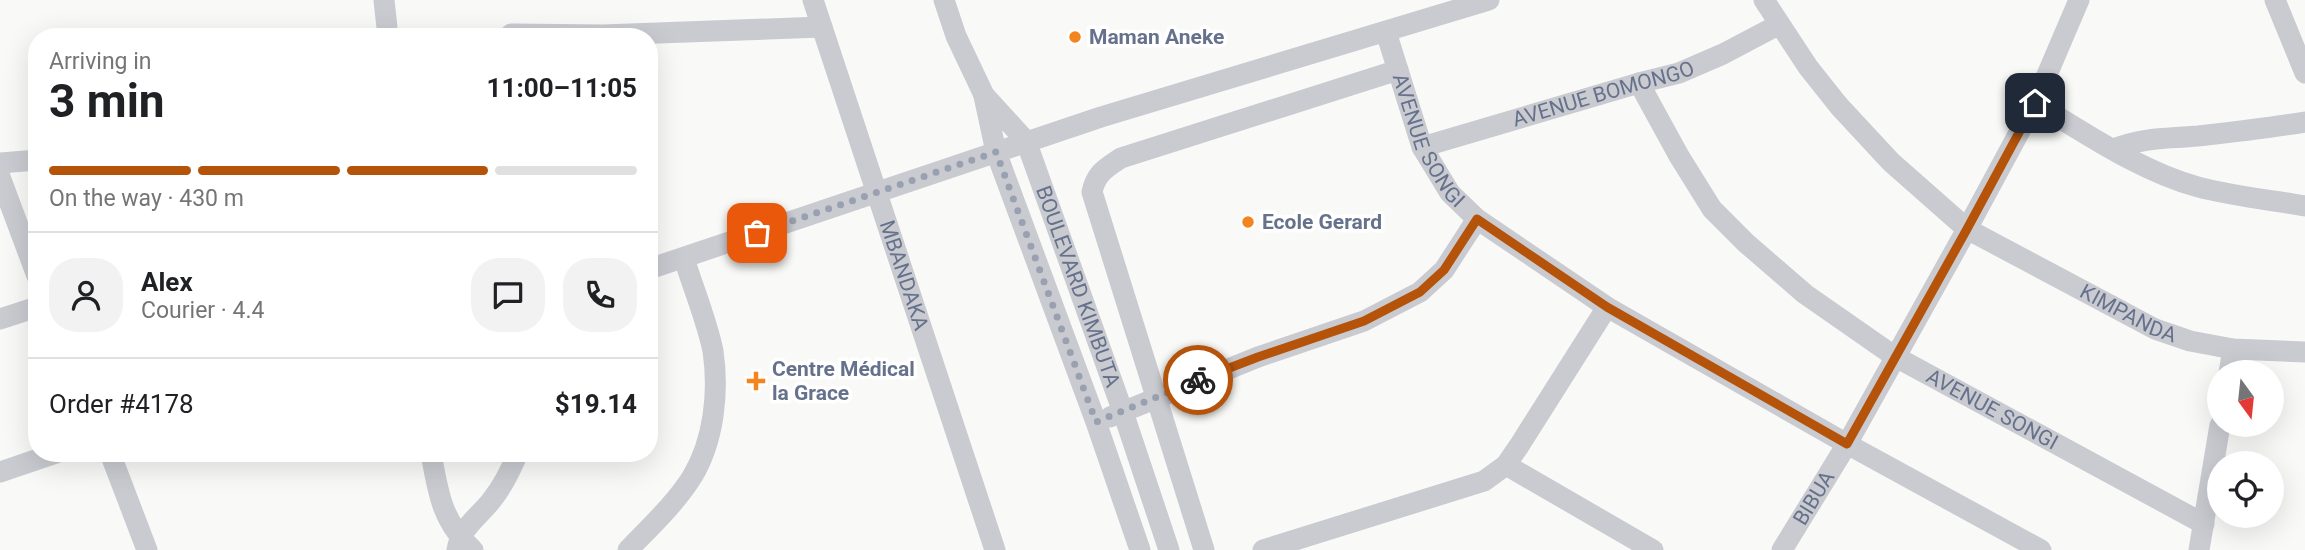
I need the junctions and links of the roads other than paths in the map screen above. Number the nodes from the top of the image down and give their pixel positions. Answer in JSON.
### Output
{"nodes":[{"id":1,"x":384,"y":0,"type":"edge"},
{"id":2,"x":813,"y":0,"type":"edge"},
{"id":3,"x":944,"y":0,"type":"edge"},
{"id":4,"x":1489,"y":0,"type":"edge"},
{"id":5,"x":1764,"y":0,"type":"edge"},
{"id":6,"x":2079,"y":0,"type":"edge"},
{"id":7,"x":2275,"y":0,"type":"edge"},
{"id":8,"x":1778,"y":24,"type":"junction"},
{"id":9,"x":822,"y":27,"type":"junction"},
{"id":10,"x":387,"y":28,"type":"edge"},
{"id":11,"x":1387,"y":32,"type":"junction"},
{"id":12,"x":658,"y":34,"type":"edge"},
{"id":13,"x":1398,"y":70,"type":"junction"},
{"id":14,"x":2305,"y":73,"type":"edge"},
{"id":15,"x":1639,"y":83,"type":"junction"},
{"id":16,"x":984,"y":95,"type":"junction"},
{"id":17,"x":2035,"y":103,"type":"junction"},
{"id":18,"x":2305,"y":122,"type":"edge"},
{"id":19,"x":1026,"y":141,"type":"junction"},
{"id":20,"x":1422,"y":147,"type":"junction"},
{"id":21,"x":2113,"y":149,"type":"junction"},
{"id":22,"x":996,"y":152,"type":"junction"},
{"id":23,"x":28,"y":161,"type":"edge"},
{"id":24,"x":0,"y":163,"type":"edge"},
{"id":25,"x":0,"y":177,"type":"edge"},
{"id":26,"x":878,"y":192,"type":"junction"},
{"id":27,"x":2305,"y":206,"type":"edge"},
{"id":28,"x":1477,"y":219,"type":"junction"},
{"id":29,"x":1967,"y":229,"type":"junction"},
{"id":30,"x":28,"y":252,"type":"edge"},
{"id":31,"x":684,"y":258,"type":"junction"},
{"id":32,"x":658,"y":266,"type":"edge"},
{"id":33,"x":1607,"y":307,"type":"junction"},
{"id":34,"x":28,"y":310,"type":"edge"},
{"id":35,"x":0,"y":319,"type":"edge"},
{"id":36,"x":2233,"y":349,"type":"junction"},
{"id":37,"x":2305,"y":352,"type":"edge"},
{"id":38,"x":1894,"y":356,"type":"junction"},
{"id":39,"x":2231,"y":360,"type":"edge"},
{"id":40,"x":1156,"y":397,"type":"junction"},
{"id":41,"x":1123,"y":412,"type":"junction"},
{"id":42,"x":1096,"y":422,"type":"junction"},
{"id":43,"x":2218,"y":438,"type":"edge"},
{"id":44,"x":1847,"y":444,"type":"junction"},
{"id":45,"x":29,"y":462,"type":"edge"},
{"id":46,"x":113,"y":462,"type":"edge"},
{"id":47,"x":433,"y":462,"type":"edge"},
{"id":48,"x":514,"y":462,"type":"edge"},
{"id":49,"x":1506,"y":465,"type":"junction"},
{"id":50,"x":0,"y":472,"type":"edge"},
{"id":51,"x":2204,"y":524,"type":"junction"},
{"id":52,"x":463,"y":546,"type":"edge"},
{"id":53,"x":147,"y":550,"type":"edge"},
{"id":54,"x":628,"y":550,"type":"edge"},
{"id":55,"x":995,"y":550,"type":"edge"},
{"id":56,"x":1140,"y":550,"type":"edge"},
{"id":57,"x":1169,"y":550,"type":"edge"},
{"id":58,"x":1204,"y":550,"type":"edge"},
{"id":59,"x":1264,"y":550,"type":"edge"},
{"id":60,"x":1653,"y":550,"type":"edge"},
{"id":61,"x":1782,"y":550,"type":"edge"},
{"id":62,"x":2041,"y":550,"type":"edge"},
{"id":63,"x":2199,"y":550,"type":"edge"}],
"edges":[{"from":1,"to":10,"type":"street"},
{"from":2,"to":9,"type":"street","name":"MBANDAKA"},
{"from":3,"to":16,"type":"street"},
{"from":4,"to":11,"type":"street"},
{"from":5,"to":8,"type":"street","name":"KIMPANDA"},
{"from":6,"to":17,"type":"street","name":"BIBUA"},
{"from":7,"to":14,"type":"street"},
{"from":8,"to":15,"type":"street","name":"AVENUE BOMONGO"},
{"from":8,"to":29,"type":"street","name":"KIMPANDA"},
{"from":9,"to":12,"type":"street"},
{"from":9,"to":26,"type":"street","name":"MBANDAKA"},
{"from":11,"to":13,"type":"street","name":"AVENUE SONGI"},
{"from":11,"to":19,"type":"street"},
{"from":13,"to":20,"type":"street","name":"AVENUE SONGI"},
{"from":13,"to":40,"type":"street"},
{"from":15,"to":20,"type":"street","name":"AVENUE BOMONGO"},
{"from":15,"to":38,"type":"street","name":"AVENUE SONGI"},
{"from":16,"to":19,"type":"street"},
{"from":16,"to":22,"type":"street","name":"BOULEVARD KIMBUTA"},
{"from":17,"to":21,"type":"street"},
{"from":17,"to":29,"type":"street","name":"BIBUA"},
{"from":18,"to":21,"type":"street"},
{"from":19,"to":22,"type":"street"},
{"from":19,"to":41,"type":"street","name":"BOULEVARD KIMBUTA"},
{"from":20,"to":28,"type":"street","name":"AVENUE SONGI"},
{"from":21,"to":27,"type":"street"},
{"from":22,"to":26,"type":"street"},
{"from":22,"to":42,"type":"street","name":"BOULEVARD KIMBUTA"},
{"from":23,"to":24,"type":"street"},
{"from":25,"to":30,"type":"street"},
{"from":26,"to":31,"type":"street"},
{"from":26,"to":55,"type":"street","name":"MBANDAKA"},
{"from":28,"to":33,"type":"street","name":"AVENUE SONGI"},
{"from":28,"to":40,"type":"street"},
{"from":29,"to":36,"type":"street","name":"KIMPANDA"},
{"from":29,"to":38,"type":"street","name":"BIBUA"},
{"from":31,"to":32,"type":"street"},
{"from":31,"to":54,"type":"street"},
{"from":33,"to":44,"type":"street","name":"AVENUE SONGI"},
{"from":33,"to":49,"type":"street"},
{"from":34,"to":35,"type":"street"},
{"from":36,"to":37,"type":"street","name":"KIMPANDA"},
{"from":36,"to":39,"type":"street"},
{"from":38,"to":44,"type":"street","name":"BIBUA"},
{"from":38,"to":51,"type":"street","name":"AVENUE SONGI"},
{"from":40,"to":41,"type":"street"},
{"from":40,"to":58,"type":"street"},
{"from":41,"to":42,"type":"street"},
{"from":41,"to":57,"type":"street","name":"BOULEVARD KIMBUTA"},
{"from":42,"to":56,"type":"street","name":"BOULEVARD KIMBUTA"},
{"from":43,"to":51,"type":"street"},
{"from":44,"to":61,"type":"street","name":"BIBUA"},
{"from":44,"to":62,"type":"street","name":"AVENUE SONGI"},
{"from":45,"to":50,"type":"street"},
{"from":46,"to":53,"type":"street"},
{"from":47,"to":52,"type":"street"},
{"from":48,"to":52,"type":"street"},
{"from":49,"to":59,"type":"street"},
{"from":49,"to":60,"type":"street"},
{"from":51,"to":63,"type":"street"}]}
